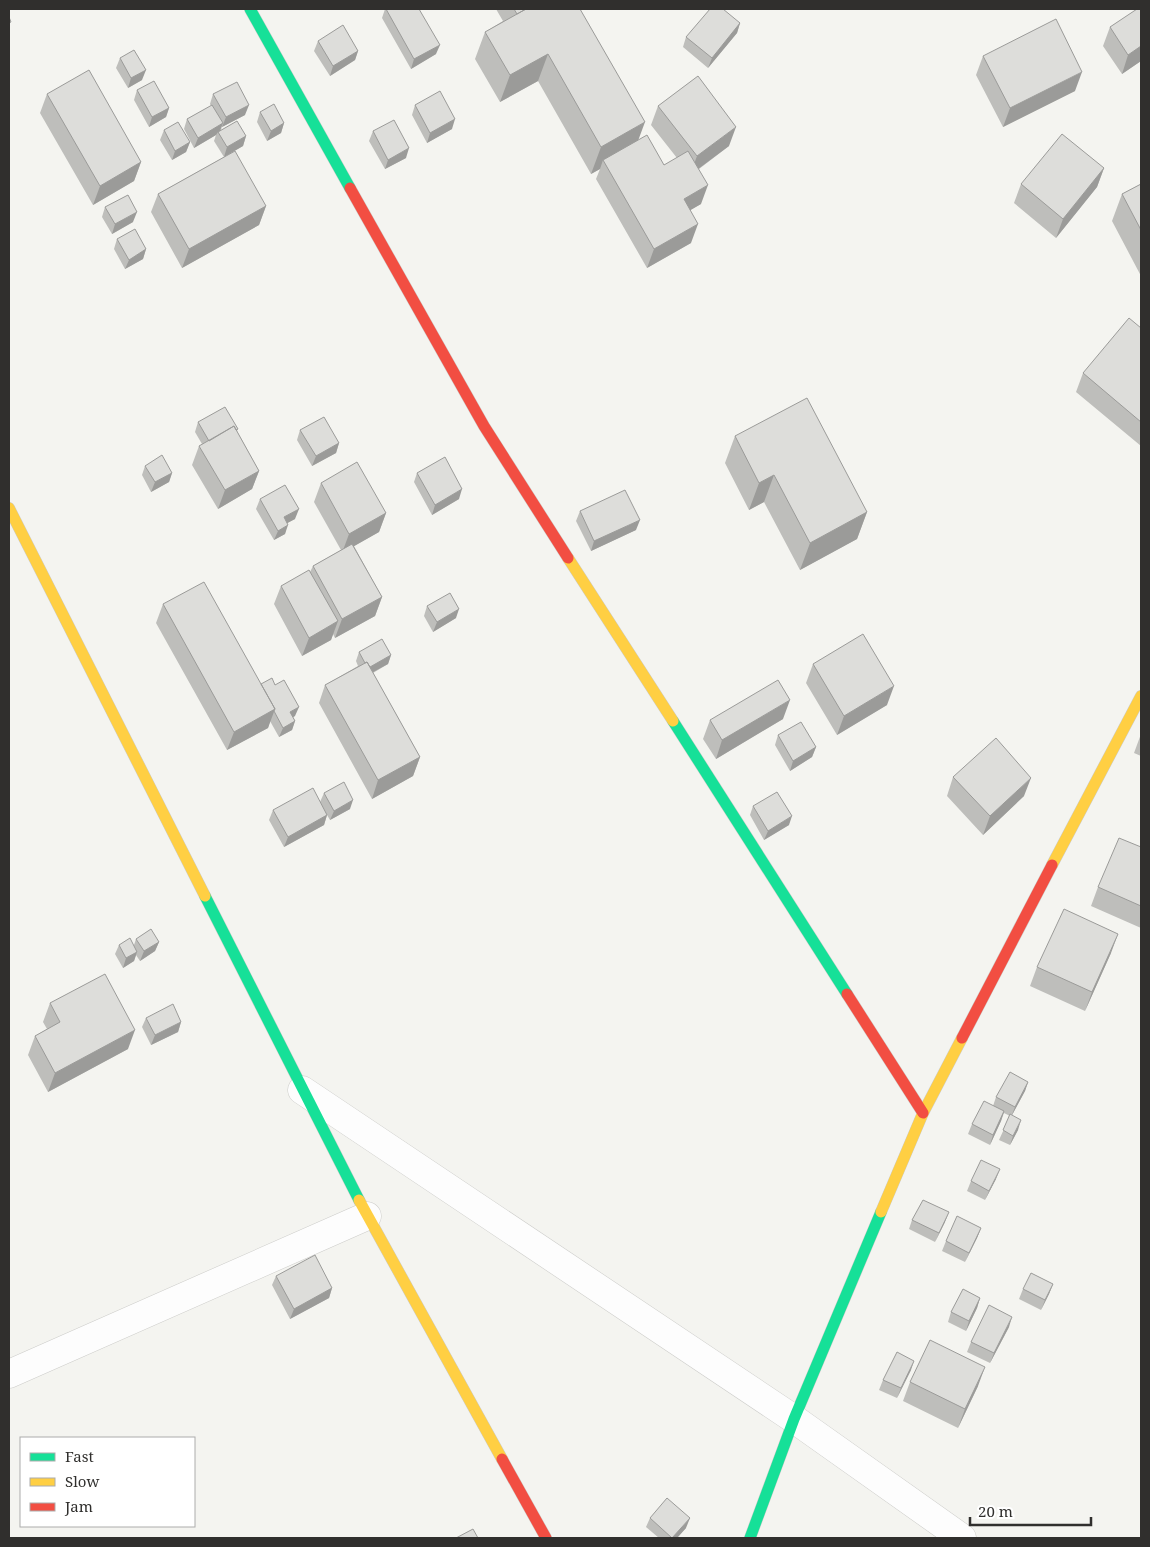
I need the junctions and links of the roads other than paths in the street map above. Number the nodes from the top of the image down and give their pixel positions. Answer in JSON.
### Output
{"nodes":[{"id":1,"x":250,"y":9,"type":"edge"},
{"id":2,"x":9,"y":508,"type":"edge"},
{"id":3,"x":1141,"y":696,"type":"edge"},
{"id":4,"x":302,"y":1090,"type":"junction"},
{"id":5,"x":923,"y":1112,"type":"junction"},
{"id":6,"x":367,"y":1216,"type":"junction"},
{"id":7,"x":9,"y":1374,"type":"edge"},
{"id":8,"x":794,"y":1418,"type":"junction"},
{"id":9,"x":546,"y":1538,"type":"edge"},
{"id":10,"x":750,"y":1538,"type":"edge"},
{"id":11,"x":962,"y":1538,"type":"edge"}],
"edges":[{"from":1,"to":5,"type":"street"},
{"from":2,"to":4,"type":"street"},
{"from":3,"to":5,"type":"street"},
{"from":4,"to":6,"type":"street"},
{"from":4,"to":8,"type":"street"},
{"from":5,"to":8,"type":"street"},
{"from":6,"to":7,"type":"street"},
{"from":6,"to":9,"type":"street"},
{"from":8,"to":10,"type":"street"},
{"from":8,"to":11,"type":"street"}]}
